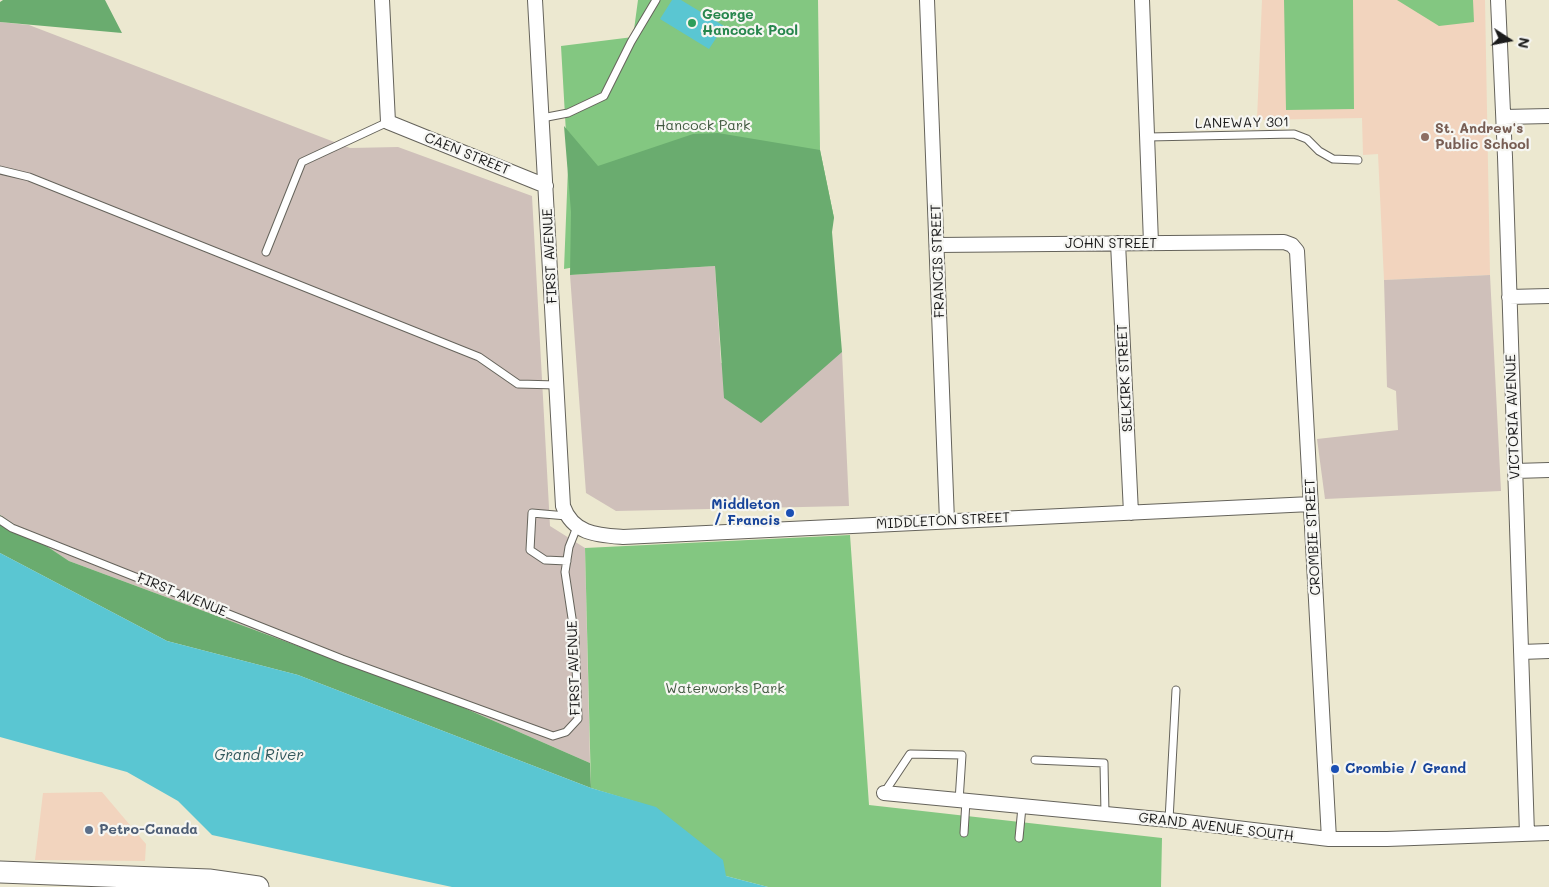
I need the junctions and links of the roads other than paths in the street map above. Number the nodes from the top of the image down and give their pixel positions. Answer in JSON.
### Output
{"nodes":[{"id":1,"x":382,"y":0,"type":"edge"},
{"id":2,"x":535,"y":0,"type":"edge"},
{"id":3,"x":656,"y":0,"type":"edge"},
{"id":4,"x":927,"y":0,"type":"edge"},
{"id":5,"x":1142,"y":0,"type":"edge"},
{"id":6,"x":1498,"y":0,"type":"edge"},
{"id":7,"x":1549,"y":116,"type":"edge"},
{"id":8,"x":1504,"y":117,"type":"junction"},
{"id":9,"x":542,"y":118,"type":"junction"},
{"id":10,"x":388,"y":122,"type":"junction"},
{"id":11,"x":1148,"y":137,"type":"junction"},
{"id":12,"x":1358,"y":160,"type":"dead end"},
{"id":13,"x":0,"y":170,"type":"edge"},
{"id":14,"x":546,"y":186,"type":"junction"},
{"id":15,"x":1284,"y":242,"type":"joint"},
{"id":16,"x":1151,"y":243,"type":"junction"},
{"id":17,"x":1118,"y":244,"type":"junction"},
{"id":18,"x":937,"y":245,"type":"junction"},
{"id":19,"x":266,"y":252,"type":"dead end"},
{"id":20,"x":1549,"y":296,"type":"edge"},
{"id":21,"x":1509,"y":297,"type":"junction"},
{"id":22,"x":557,"y":385,"type":"junction"},
{"id":23,"x":1549,"y":470,"type":"edge"},
{"id":24,"x":1514,"y":471,"type":"junction"},
{"id":25,"x":1311,"y":504,"type":"junction"},
{"id":26,"x":1132,"y":513,"type":"junction"},
{"id":27,"x":567,"y":516,"type":"junction"},
{"id":28,"x":0,"y":520,"type":"edge"},
{"id":29,"x":947,"y":521,"type":"junction"},
{"id":30,"x":577,"y":527,"type":"junction"},
{"id":31,"x":567,"y":560,"type":"junction"},
{"id":32,"x":1549,"y":651,"type":"edge"},
{"id":33,"x":1521,"y":652,"type":"junction"},
{"id":34,"x":1176,"y":690,"type":"dead end"},
{"id":35,"x":1035,"y":760,"type":"dead end"},
{"id":36,"x":884,"y":793,"type":"joint"},
{"id":37,"x":963,"y":801,"type":"junction"},
{"id":38,"x":1022,"y":807,"type":"junction"},
{"id":39,"x":1105,"y":814,"type":"junction"},
{"id":40,"x":1169,"y":820,"type":"junction"},
{"id":41,"x":964,"y":833,"type":"dead end"},
{"id":42,"x":1527,"y":834,"type":"junction"},
{"id":43,"x":1549,"y":834,"type":"edge"},
{"id":44,"x":1019,"y":838,"type":"dead end"},
{"id":45,"x":1329,"y":839,"type":"junction"},
{"id":46,"x":0,"y":872,"type":"edge"},
{"id":47,"x":258,"y":887,"type":"edge"}],
"edges":[{"from":1,"to":10,"type":"street"},
{"from":2,"to":9,"type":"street","name":"FIRST AVENUE"},
{"from":3,"to":9,"type":"lane"},
{"from":4,"to":18,"type":"street","name":"FRANCIS STREET"},
{"from":5,"to":11,"type":"street"},
{"from":6,"to":8,"type":"street","name":"VICTORIA AVENUE"},
{"from":7,"to":8,"type":"street"},
{"from":8,"to":21,"type":"street","name":"VICTORIA AVENUE"},
{"from":9,"to":14,"type":"street","name":"FIRST AVENUE"},
{"from":10,"to":14,"type":"street","name":"CAEN STREET"},
{"from":10,"to":19,"type":"lane"},
{"from":11,"to":12,"type":"lane","name":"LANEWAY 301"},
{"from":11,"to":16,"type":"street"},
{"from":13,"to":22,"type":"lane"},
{"from":14,"to":22,"type":"street","name":"FIRST AVENUE"},
{"from":15,"to":16,"type":"street","name":"JOHN STREET"},
{"from":15,"to":25,"type":"street","name":"CROMBIE STREET"},
{"from":16,"to":17,"type":"street","name":"JOHN STREET"},
{"from":17,"to":18,"type":"street","name":"JOHN STREET"},
{"from":17,"to":26,"type":"street","name":"SELKIRK STREET"},
{"from":18,"to":29,"type":"street","name":"FRANCIS STREET"},
{"from":20,"to":21,"type":"street"},
{"from":21,"to":24,"type":"street","name":"VICTORIA AVENUE"},
{"from":22,"to":27,"type":"street","name":"FIRST AVENUE"},
{"from":23,"to":24,"type":"street"},
{"from":24,"to":33,"type":"street","name":"VICTORIA AVENUE"},
{"from":25,"to":26,"type":"street","name":"MIDDLETON STREET"},
{"from":25,"to":45,"type":"street","name":"CROMBIE STREET"},
{"from":26,"to":29,"type":"street","name":"MIDDLETON STREET"},
{"from":27,"to":30,"type":"street"},
{"from":27,"to":31,"type":"lane"},
{"from":28,"to":31,"type":"lane","name":"FIRST AVENUE"},
{"from":29,"to":30,"type":"street","name":"MIDDLETON STREET"},
{"from":30,"to":31,"type":"lane","name":"FIRST AVENUE"},
{"from":32,"to":33,"type":"street"},
{"from":33,"to":42,"type":"street","name":"VICTORIA AVENUE"},
{"from":34,"to":40,"type":"lane"},
{"from":35,"to":39,"type":"lane"},
{"from":36,"to":37,"type":"street","name":"GRAND AVENUE SOUTH"},
{"from":36,"to":37,"type":"lane"},
{"from":37,"to":38,"type":"street","name":"GRAND AVENUE SOUTH"},
{"from":37,"to":41,"type":"lane"},
{"from":38,"to":39,"type":"street","name":"GRAND AVENUE SOUTH"},
{"from":38,"to":44,"type":"lane"},
{"from":39,"to":40,"type":"street","name":"GRAND AVENUE SOUTH"},
{"from":40,"to":45,"type":"street","name":"GRAND AVENUE SOUTH"},
{"from":42,"to":43,"type":"street","name":"GRAND AVENUE SOUTH"},
{"from":42,"to":45,"type":"street","name":"GRAND AVENUE SOUTH"},
{"from":46,"to":47,"type":"main road"}]}
